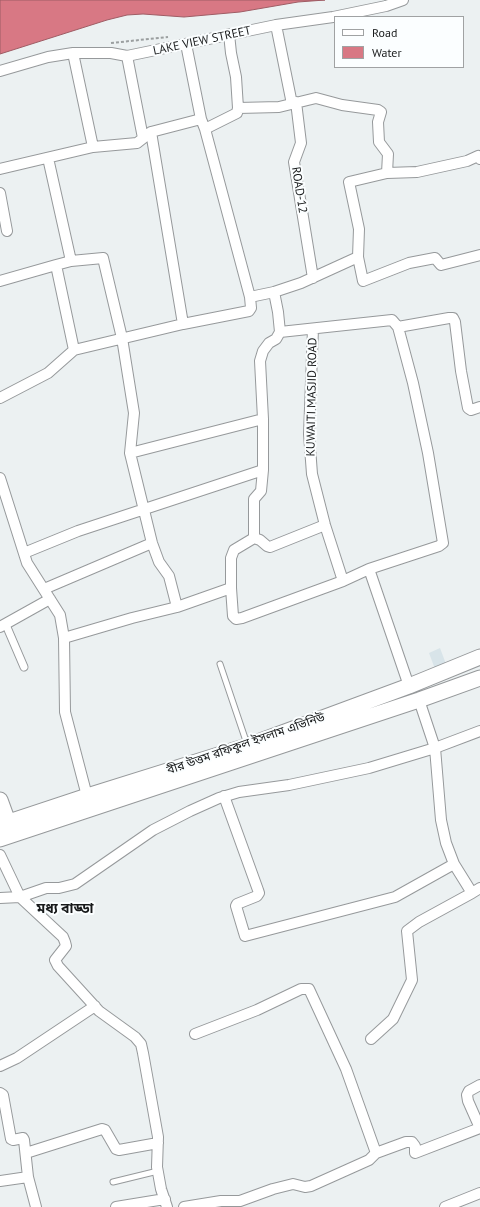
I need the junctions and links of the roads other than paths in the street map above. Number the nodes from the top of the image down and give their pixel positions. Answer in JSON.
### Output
{"nodes":[{"id":1,"x":403,"y":0,"type":"edge"},
{"id":2,"x":338,"y":16,"type":"edge"},
{"id":3,"x":334,"y":17,"type":"edge"},
{"id":4,"x":276,"y":25,"type":"junction"},
{"id":5,"x":229,"y":34,"type":"junction"},
{"id":6,"x":186,"y":44,"type":"junction"},
{"id":7,"x":73,"y":53,"type":"junction"},
{"id":8,"x":127,"y":56,"type":"junction"},
{"id":9,"x":0,"y":71,"type":"edge"},
{"id":10,"x":294,"y":103,"type":"junction"},
{"id":11,"x":238,"y":108,"type":"junction"},
{"id":12,"x":203,"y":124,"type":"junction"},
{"id":13,"x":147,"y":135,"type":"junction"},
{"id":14,"x":93,"y":147,"type":"junction"},
{"id":15,"x":48,"y":158,"type":"junction"},
{"id":16,"x":480,"y":159,"type":"edge"},
{"id":17,"x":0,"y":169,"type":"edge"},
{"id":18,"x":387,"y":173,"type":"junction"},
{"id":19,"x":0,"y":193,"type":"edge"},
{"id":20,"x":2,"y":215,"type":"edge"},
{"id":21,"x":7,"y":231,"type":"dead end"},
{"id":22,"x":480,"y":255,"type":"edge"},
{"id":23,"x":358,"y":257,"type":"junction"},
{"id":24,"x":71,"y":261,"type":"junction"},
{"id":25,"x":56,"y":266,"type":"junction"},
{"id":26,"x":313,"y":278,"type":"junction"},
{"id":27,"x":0,"y":281,"type":"edge"},
{"id":28,"x":274,"y":292,"type":"junction"},
{"id":29,"x":250,"y":297,"type":"junction"},
{"id":30,"x":183,"y":324,"type":"junction"},
{"id":31,"x":398,"y":327,"type":"junction"},
{"id":32,"x":313,"y":329,"type":"junction"},
{"id":33,"x":280,"y":332,"type":"junction"},
{"id":34,"x":122,"y":338,"type":"junction"},
{"id":35,"x":74,"y":350,"type":"junction"},
{"id":36,"x":0,"y":398,"type":"edge"},
{"id":37,"x":480,"y":407,"type":"edge"},
{"id":38,"x":263,"y":419,"type":"junction"},
{"id":39,"x":130,"y":454,"type":"junction"},
{"id":40,"x":264,"y":470,"type":"junction"},
{"id":41,"x":0,"y":478,"type":"edge"},
{"id":42,"x":142,"y":509,"type":"junction"},
{"id":43,"x":325,"y":526,"type":"junction"},
{"id":44,"x":254,"y":538,"type":"junction"},
{"id":45,"x":152,"y":543,"type":"junction"},
{"id":46,"x":24,"y":553,"type":"junction"},
{"id":47,"x":369,"y":569,"type":"junction"},
{"id":48,"x":343,"y":581,"type":"junction"},
{"id":49,"x":231,"y":588,"type":"junction"},
{"id":50,"x":44,"y":590,"type":"junction"},
{"id":51,"x":50,"y":599,"type":"junction"},
{"id":52,"x":177,"y":607,"type":"junction"},
{"id":53,"x":3,"y":626,"type":"edge"},
{"id":54,"x":64,"y":638,"type":"junction"},
{"id":55,"x":480,"y":657,"type":"edge"},
{"id":56,"x":220,"y":664,"type":"dead end"},
{"id":57,"x":24,"y":667,"type":"dead end"},
{"id":58,"x":480,"y":678,"type":"edge"},
{"id":59,"x":409,"y":686,"type":"junction"},
{"id":60,"x":419,"y":700,"type":"junction"},
{"id":61,"x":479,"y":734,"type":"edge"},
{"id":62,"x":247,"y":746,"type":"junction"},
{"id":63,"x":436,"y":748,"type":"junction"},
{"id":64,"x":87,"y":796,"type":"junction"},
{"id":65,"x":224,"y":796,"type":"junction"},
{"id":66,"x":0,"y":800,"type":"edge"},
{"id":67,"x":8,"y":827,"type":"edge"},
{"id":68,"x":0,"y":839,"type":"edge"},
{"id":69,"x":0,"y":855,"type":"edge"},
{"id":70,"x":454,"y":864,"type":"junction"},
{"id":71,"x":476,"y":890,"type":"edge"},
{"id":72,"x":20,"y":897,"type":"junction"},
{"id":73,"x":0,"y":898,"type":"edge"},
{"id":74,"x":95,"y":1006,"type":"junction"},
{"id":75,"x":195,"y":1034,"type":"dead end"},
{"id":76,"x":371,"y":1039,"type":"dead end"},
{"id":77,"x":0,"y":1066,"type":"edge"},
{"id":78,"x":480,"y":1085,"type":"edge"},
{"id":79,"x":0,"y":1093,"type":"edge"},
{"id":80,"x":480,"y":1128,"type":"edge"},
{"id":81,"x":158,"y":1143,"type":"junction"},
{"id":82,"x":26,"y":1153,"type":"junction"},
{"id":83,"x":376,"y":1153,"type":"junction"},
{"id":84,"x":158,"y":1171,"type":"junction"},
{"id":85,"x":28,"y":1177,"type":"junction"},
{"id":86,"x":0,"y":1181,"type":"edge"},
{"id":87,"x":113,"y":1182,"type":"dead end"},
{"id":88,"x":480,"y":1193,"type":"edge"},
{"id":89,"x":166,"y":1203,"type":"edge"},
{"id":90,"x":36,"y":1207,"type":"edge"},
{"id":91,"x":116,"y":1207,"type":"edge"},
{"id":92,"x":184,"y":1207,"type":"edge"},
{"id":93,"x":445,"y":1207,"type":"edge"}],
"edges":[{"from":1,"to":2,"type":"street","name":"LAKE VIEW STREET"},
{"from":3,"to":4,"type":"street","name":"LAKE VIEW STREET"},
{"from":4,"to":5,"type":"street","name":"LAKE VIEW STREET"},
{"from":4,"to":10,"type":"street","name":"ROAD-12"},
{"from":5,"to":6,"type":"street","name":"LAKE VIEW STREET"},
{"from":5,"to":11,"type":"street"},
{"from":6,"to":8,"type":"street","name":"LAKE VIEW STREET"},
{"from":6,"to":12,"type":"street"},
{"from":7,"to":8,"type":"street","name":"LAKE VIEW STREET"},
{"from":7,"to":9,"type":"street","name":"LAKE VIEW STREET"},
{"from":7,"to":14,"type":"street"},
{"from":8,"to":13,"type":"street"},
{"from":10,"to":11,"type":"street"},
{"from":10,"to":18,"type":"street"},
{"from":10,"to":26,"type":"street","name":"ROAD-12"},
{"from":11,"to":12,"type":"street"},
{"from":12,"to":13,"type":"street"},
{"from":12,"to":29,"type":"street"},
{"from":13,"to":14,"type":"street"},
{"from":13,"to":30,"type":"street"},
{"from":14,"to":15,"type":"street"},
{"from":15,"to":17,"type":"street"},
{"from":15,"to":24,"type":"street"},
{"from":16,"to":18,"type":"street"},
{"from":18,"to":23,"type":"street"},
{"from":19,"to":20,"type":"street"},
{"from":20,"to":21,"type":"street"},
{"from":22,"to":23,"type":"street"},
{"from":23,"to":26,"type":"street"},
{"from":24,"to":25,"type":"street"},
{"from":24,"to":34,"type":"street"},
{"from":25,"to":27,"type":"street"},
{"from":25,"to":35,"type":"street"},
{"from":26,"to":28,"type":"street"},
{"from":28,"to":29,"type":"street"},
{"from":28,"to":33,"type":"street"},
{"from":29,"to":30,"type":"street"},
{"from":30,"to":34,"type":"street"},
{"from":31,"to":32,"type":"street"},
{"from":31,"to":37,"type":"street"},
{"from":31,"to":47,"type":"street"},
{"from":32,"to":33,"type":"street"},
{"from":32,"to":43,"type":"street","name":"KUWAITI MASJID ROAD"},
{"from":33,"to":38,"type":"street"},
{"from":34,"to":35,"type":"street"},
{"from":34,"to":39,"type":"street"},
{"from":35,"to":36,"type":"street"},
{"from":38,"to":39,"type":"street"},
{"from":38,"to":40,"type":"street"},
{"from":39,"to":42,"type":"street"},
{"from":40,"to":42,"type":"street"},
{"from":40,"to":44,"type":"street"},
{"from":41,"to":46,"type":"street"},
{"from":42,"to":45,"type":"street"},
{"from":42,"to":46,"type":"street"},
{"from":43,"to":44,"type":"street"},
{"from":43,"to":48,"type":"street","name":"KUWAITI MASJID ROAD"},
{"from":44,"to":49,"type":"street"},
{"from":45,"to":50,"type":"street"},
{"from":45,"to":52,"type":"street"},
{"from":46,"to":50,"type":"street"},
{"from":47,"to":48,"type":"street"},
{"from":47,"to":59,"type":"street"},
{"from":48,"to":49,"type":"street"},
{"from":49,"to":52,"type":"street"},
{"from":50,"to":51,"type":"street"},
{"from":51,"to":53,"type":"street"},
{"from":51,"to":54,"type":"street"},
{"from":52,"to":54,"type":"street"},
{"from":53,"to":57,"type":"street"},
{"from":54,"to":64,"type":"street"},
{"from":55,"to":59,"type":"main road","name":"বীর উত্তম রফিকুল ইসলাম এভিনিউ"},
{"from":56,"to":62,"type":"lane"},
{"from":58,"to":60,"type":"main road","name":"বীর উত্তম রফিকুল ইসলাম এভিনিউ"},
{"from":59,"to":62,"type":"main road","name":"বীর উত্তম রফিকুল ইসলাম এভিনিউ"},
{"from":60,"to":63,"type":"street"},
{"from":60,"to":67,"type":"main road","name":"বীর উত্তম রফিকুল ইসলাম এভিনিউ"},
{"from":61,"to":63,"type":"street"},
{"from":62,"to":64,"type":"main road","name":"বীর উত্তম রফিকুল ইসলাম এভিনিউ"},
{"from":63,"to":65,"type":"street"},
{"from":63,"to":70,"type":"street"},
{"from":64,"to":67,"type":"main road","name":"বীর উত্তম রফিকুল ইসলাম এভিনিউ"},
{"from":65,"to":70,"type":"street"},
{"from":65,"to":72,"type":"street"},
{"from":66,"to":67,"type":"main road"},
{"from":67,"to":68,"type":"main road"},
{"from":69,"to":72,"type":"street"},
{"from":70,"to":71,"type":"street"},
{"from":71,"to":76,"type":"street"},
{"from":72,"to":73,"type":"street"},
{"from":72,"to":74,"type":"street"},
{"from":74,"to":77,"type":"street"},
{"from":74,"to":81,"type":"street"},
{"from":75,"to":83,"type":"street"},
{"from":78,"to":80,"type":"street"},
{"from":79,"to":82,"type":"street"},
{"from":80,"to":83,"type":"street"},
{"from":81,"to":82,"type":"street"},
{"from":81,"to":84,"type":"street"},
{"from":82,"to":85,"type":"street"},
{"from":83,"to":92,"type":"street"},
{"from":84,"to":87,"type":"lane"},
{"from":84,"to":89,"type":"street"},
{"from":85,"to":86,"type":"street"},
{"from":85,"to":90,"type":"street"},
{"from":88,"to":93,"type":"street"},
{"from":89,"to":91,"type":"street"}]}
